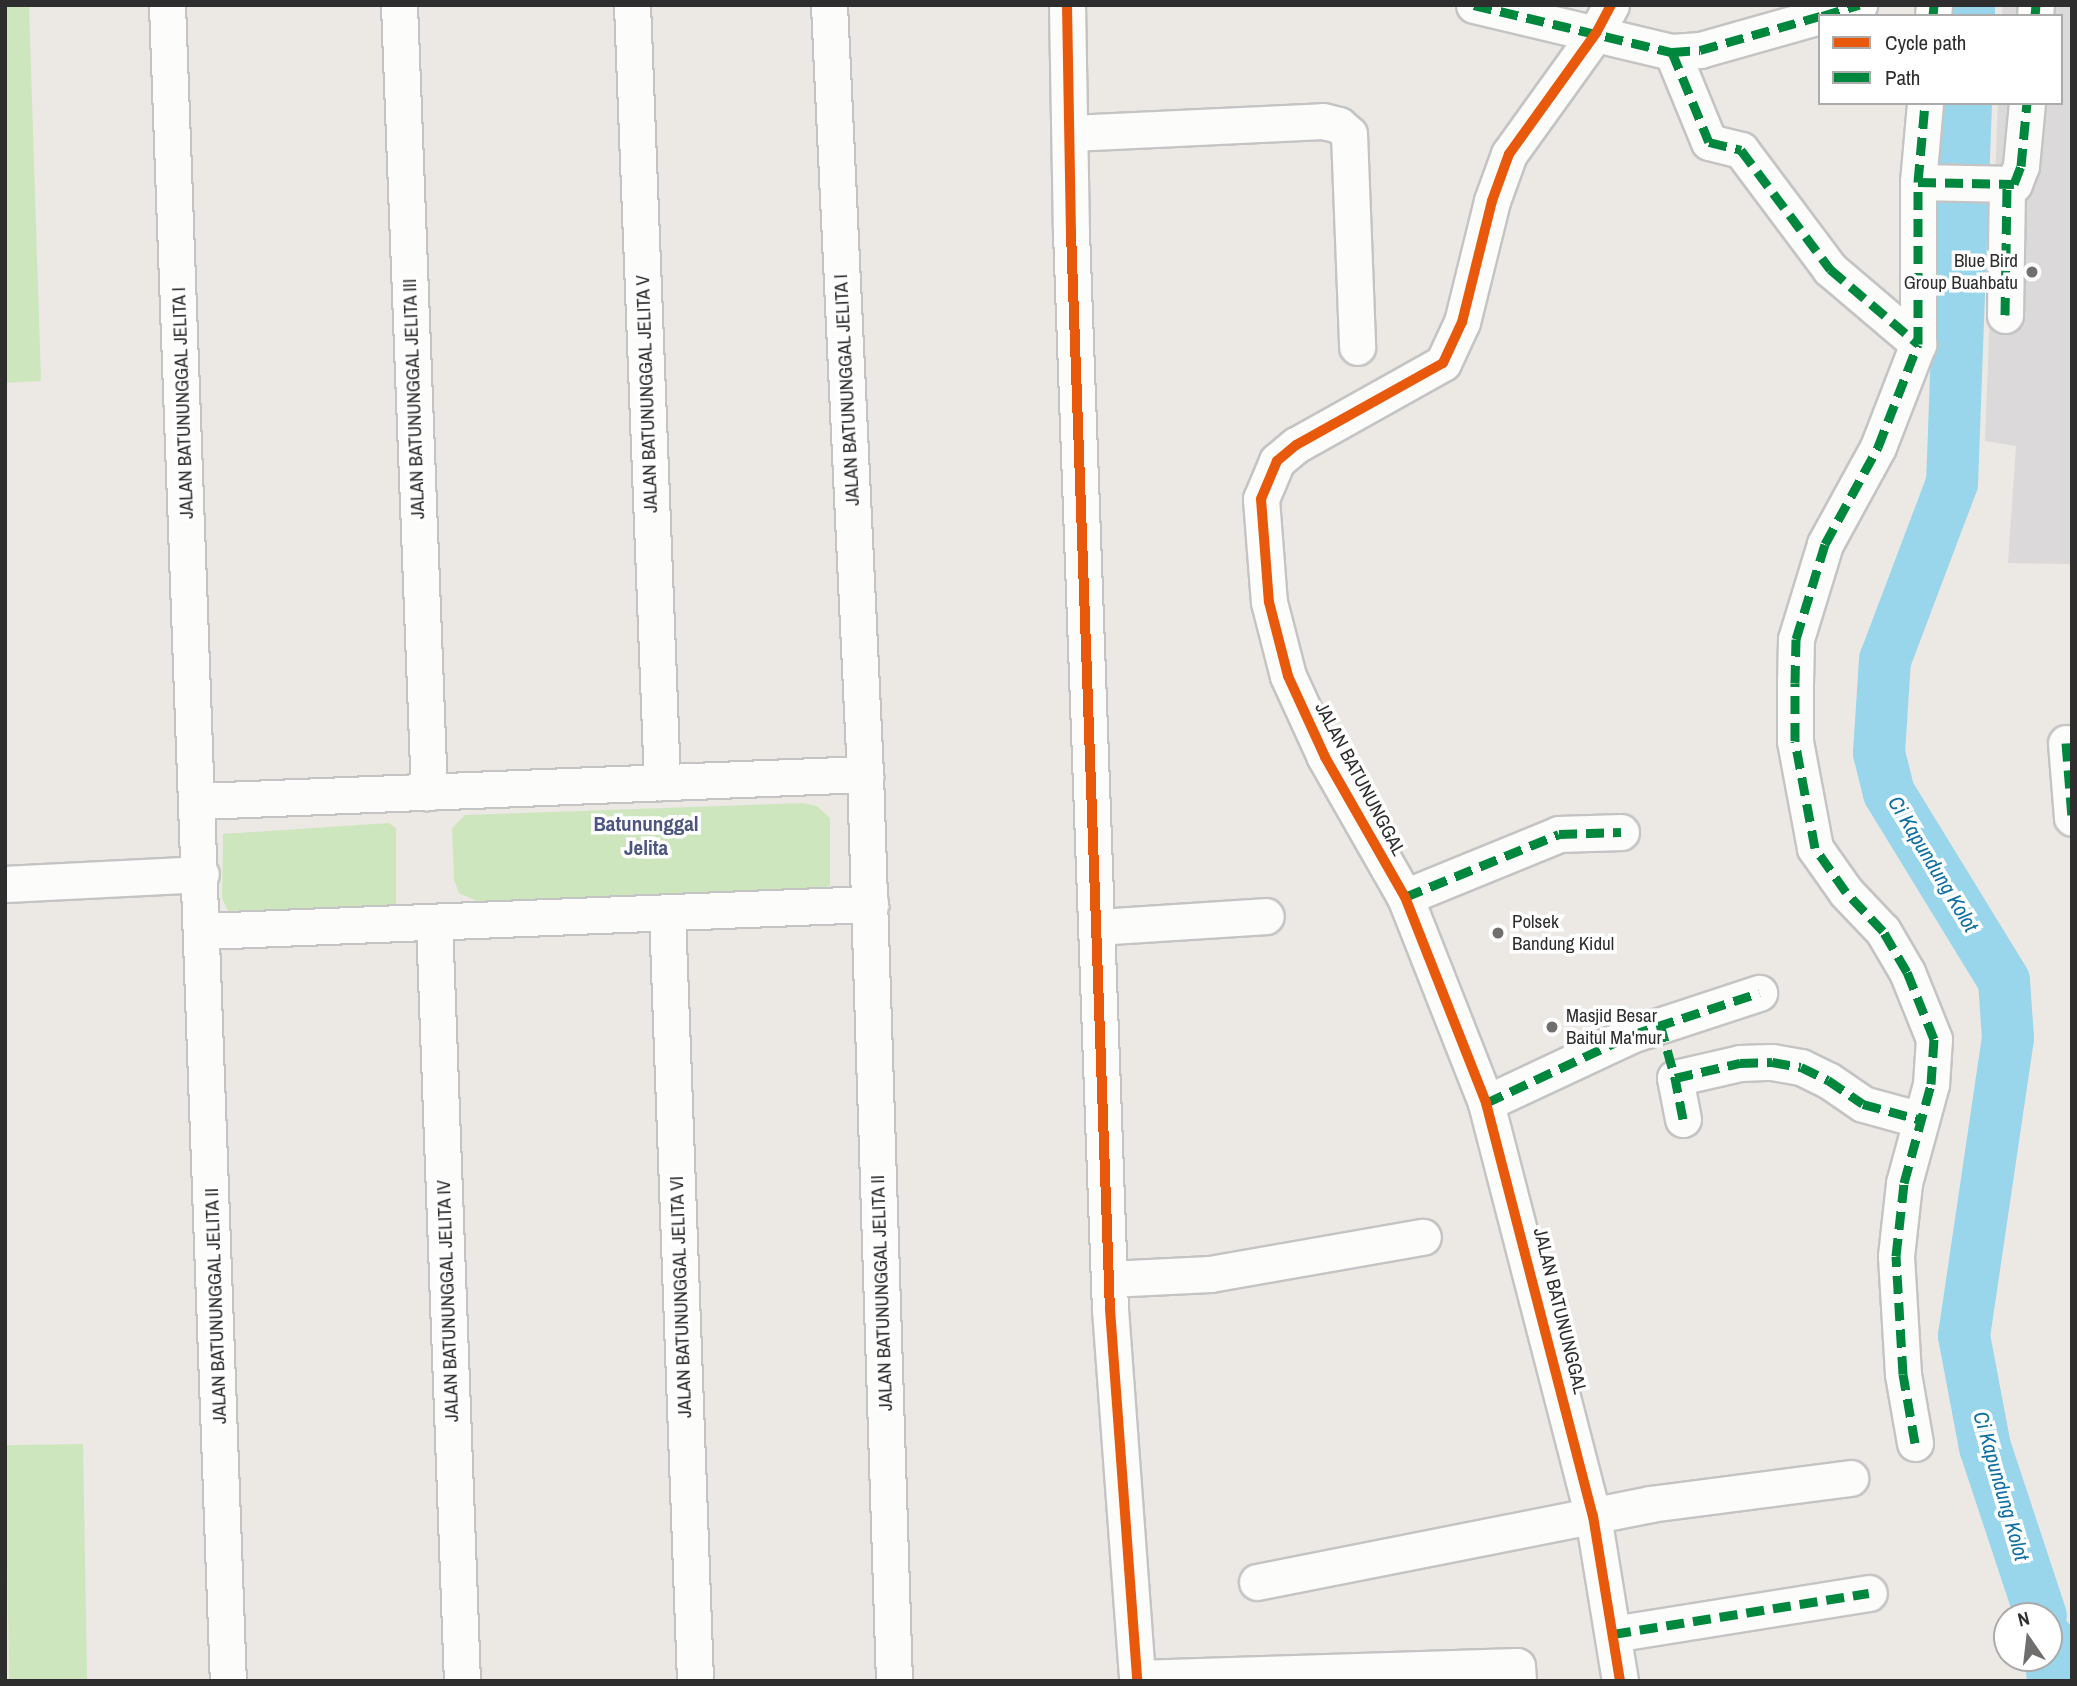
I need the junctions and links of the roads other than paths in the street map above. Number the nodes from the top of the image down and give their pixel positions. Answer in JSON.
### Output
{"nodes":[{"id":1,"x":167,"y":5,"type":"edge"},
{"id":2,"x":399,"y":5,"type":"edge"},
{"id":3,"x":632,"y":5,"type":"edge"},
{"id":4,"x":829,"y":5,"type":"edge"},
{"id":5,"x":1068,"y":5,"type":"edge"},
{"id":6,"x":1474,"y":5,"type":"edge"},
{"id":7,"x":1859,"y":5,"type":"edge"},
{"id":8,"x":1828,"y":14,"type":"edge"},
{"id":9,"x":1818,"y":17,"type":"edge"},
{"id":10,"x":1604,"y":19,"type":"edge"},
{"id":11,"x":1672,"y":52,"type":"junction"},
{"id":12,"x":1925,"y":105,"type":"edge"},
{"id":13,"x":2026,"y":105,"type":"edge"},
{"id":14,"x":1071,"y":132,"type":"junction"},
{"id":15,"x":1935,"y":182,"type":"junction"},
{"id":16,"x":1999,"y":186,"type":"junction"},
{"id":17,"x":2005,"y":314,"type":"dead end"},
{"id":18,"x":1918,"y":327,"type":"junction"},
{"id":19,"x":1357,"y":347,"type":"dead end"},
{"id":20,"x":2066,"y":743,"type":"dead end"},
{"id":21,"x":865,"y":774,"type":"junction"},
{"id":22,"x":662,"y":782,"type":"junction"},
{"id":23,"x":429,"y":792,"type":"junction"},
{"id":24,"x":199,"y":801,"type":"junction"},
{"id":25,"x":2072,"y":818,"type":"edge"},
{"id":26,"x":1621,"y":832,"type":"dead end"},
{"id":27,"x":5,"y":863,"type":"edge"},
{"id":28,"x":201,"y":865,"type":"junction"},
{"id":29,"x":5,"y":884,"type":"edge"},
{"id":30,"x":1405,"y":897,"type":"junction"},
{"id":31,"x":870,"y":904,"type":"junction"},
{"id":32,"x":667,"y":913,"type":"junction"},
{"id":33,"x":1266,"y":916,"type":"dead end"},
{"id":34,"x":434,"y":922,"type":"junction"},
{"id":35,"x":1097,"y":927,"type":"junction"},
{"id":36,"x":204,"y":931,"type":"junction"},
{"id":37,"x":1759,"y":993,"type":"dead end"},
{"id":38,"x":1667,"y":1050,"type":"junction"},
{"id":39,"x":1486,"y":1103,"type":"junction"},
{"id":40,"x":1683,"y":1119,"type":"dead end"},
{"id":41,"x":1921,"y":1120,"type":"junction"},
{"id":42,"x":1423,"y":1237,"type":"dead end"},
{"id":43,"x":1109,"y":1279,"type":"junction"},
{"id":44,"x":1915,"y":1443,"type":"dead end"},
{"id":45,"x":1850,"y":1478,"type":"dead end"},
{"id":46,"x":1594,"y":1516,"type":"junction"},
{"id":47,"x":1257,"y":1582,"type":"dead end"},
{"id":48,"x":1870,"y":1593,"type":"dead end"},
{"id":49,"x":1613,"y":1634,"type":"junction"},
{"id":50,"x":1344,"y":1676,"type":"edge"},
{"id":51,"x":1137,"y":1679,"type":"edge"},
{"id":52,"x":228,"y":1681,"type":"edge"},
{"id":53,"x":462,"y":1681,"type":"edge"},
{"id":54,"x":695,"y":1681,"type":"edge"},
{"id":55,"x":894,"y":1681,"type":"edge"},
{"id":56,"x":1518,"y":1681,"type":"edge"},
{"id":57,"x":1620,"y":1681,"type":"edge"}],
"edges":[{"from":1,"to":24,"type":"street","name":"JALAN BATUNUNGGAL JELITA I"},
{"from":2,"to":23,"type":"street","name":"JALAN BATUNUNGGAL JELITA III"},
{"from":3,"to":22,"type":"street","name":"JALAN BATUNUNGGAL JELITA V"},
{"from":4,"to":21,"type":"street","name":"JALAN BATUNUNGGAL JELITA I"},
{"from":5,"to":14,"type":"street"},
{"from":6,"to":10,"type":"street"},
{"from":7,"to":8,"type":"street"},
{"from":9,"to":11,"type":"street"},
{"from":10,"to":11,"type":"street"},
{"from":10,"to":30,"type":"street","name":"JALAN BATUNUNGGAL"},
{"from":11,"to":18,"type":"street"},
{"from":12,"to":15,"type":"street"},
{"from":13,"to":16,"type":"street"},
{"from":14,"to":19,"type":"street"},
{"from":14,"to":35,"type":"street"},
{"from":15,"to":16,"type":"street"},
{"from":15,"to":18,"type":"street"},
{"from":16,"to":17,"type":"street"},
{"from":18,"to":41,"type":"street"},
{"from":20,"to":25,"type":"street"},
{"from":21,"to":22,"type":"street"},
{"from":21,"to":31,"type":"street","name":"JALAN BATUNUNGGAL JELITA I"},
{"from":22,"to":23,"type":"street"},
{"from":23,"to":24,"type":"street"},
{"from":24,"to":28,"type":"street","name":"JALAN BATUNUNGGAL JELITA I"},
{"from":26,"to":30,"type":"street"},
{"from":27,"to":28,"type":"street"},
{"from":28,"to":29,"type":"street"},
{"from":28,"to":36,"type":"street","name":"JALAN BATUNUNGGAL JELITA II"},
{"from":30,"to":39,"type":"street","name":"JALAN BATUNUNGGAL"},
{"from":31,"to":32,"type":"street"},
{"from":31,"to":55,"type":"street","name":"JALAN BATUNUNGGAL JELITA II"},
{"from":32,"to":34,"type":"street"},
{"from":32,"to":54,"type":"street","name":"JALAN BATUNUNGGAL JELITA VI"},
{"from":33,"to":35,"type":"street"},
{"from":34,"to":36,"type":"street"},
{"from":34,"to":53,"type":"street","name":"JALAN BATUNUNGGAL JELITA IV"},
{"from":35,"to":43,"type":"street"},
{"from":36,"to":52,"type":"street","name":"JALAN BATUNUNGGAL JELITA II"},
{"from":37,"to":38,"type":"street"},
{"from":38,"to":39,"type":"street"},
{"from":38,"to":40,"type":"street"},
{"from":38,"to":41,"type":"street"},
{"from":39,"to":46,"type":"street","name":"JALAN BATUNUNGGAL"},
{"from":41,"to":44,"type":"street"},
{"from":42,"to":43,"type":"street"},
{"from":43,"to":51,"type":"street"},
{"from":45,"to":46,"type":"street"},
{"from":46,"to":47,"type":"street"},
{"from":46,"to":49,"type":"street","name":"JALAN BATUNUNGGAL"},
{"from":48,"to":49,"type":"street"},
{"from":49,"to":57,"type":"street","name":"JALAN BATUNUNGGAL"},
{"from":50,"to":51,"type":"street"},
{"from":50,"to":56,"type":"street"}]}
